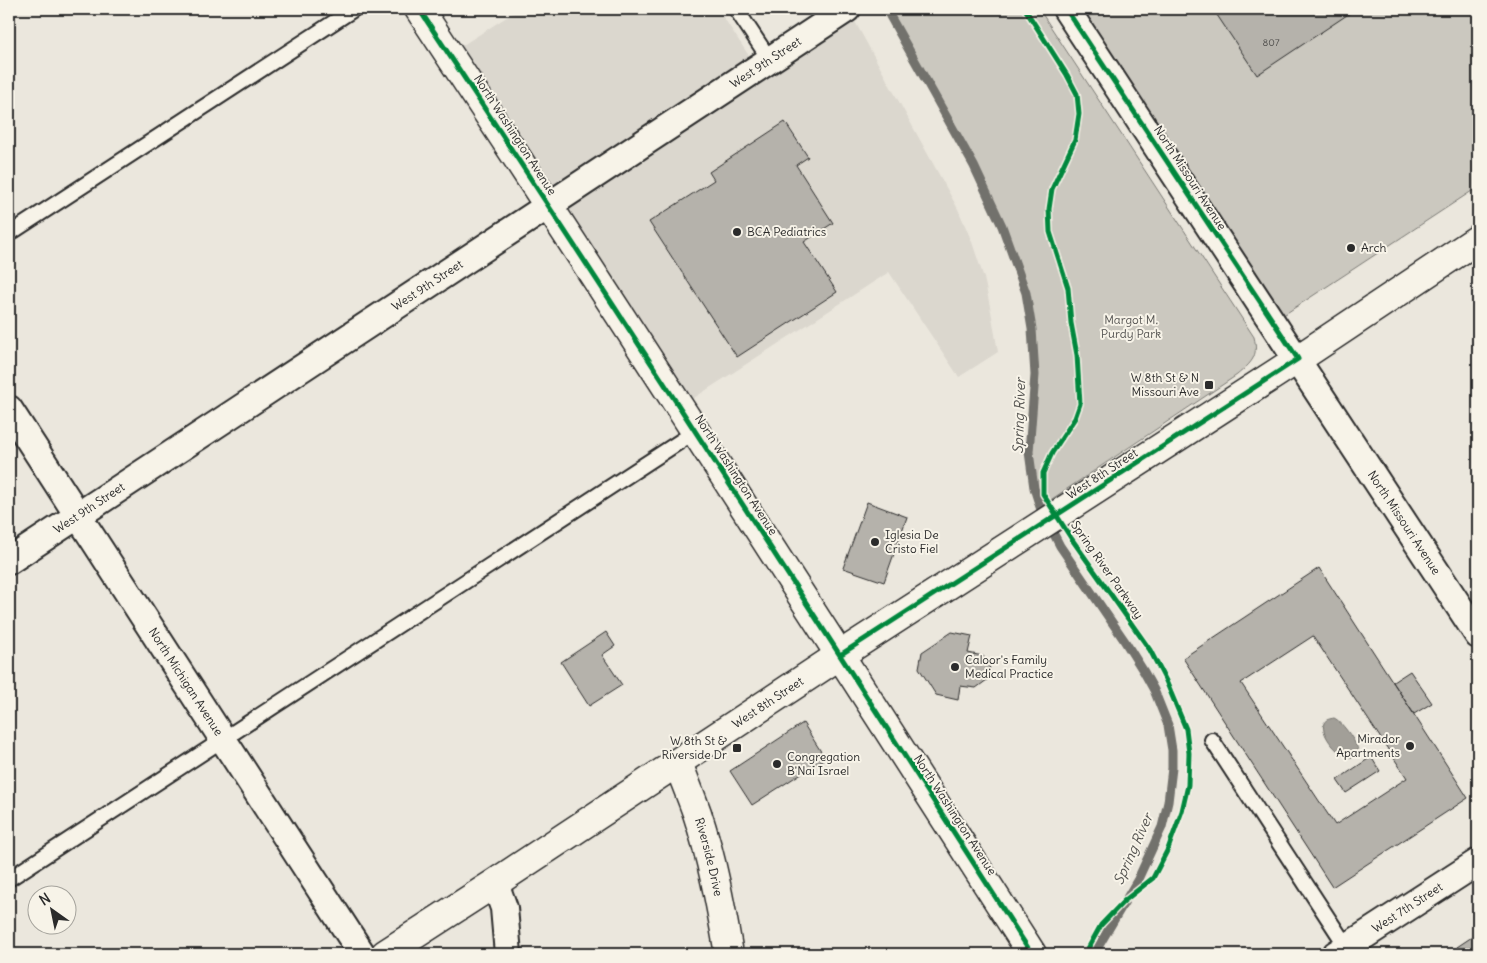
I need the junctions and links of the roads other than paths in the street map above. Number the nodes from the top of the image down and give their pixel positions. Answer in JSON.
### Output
{"nodes":[{"id":1,"x":354,"y":9,"type":"edge"},
{"id":2,"x":419,"y":9,"type":"edge"},
{"id":3,"x":736,"y":9,"type":"edge"},
{"id":4,"x":847,"y":9,"type":"edge"},
{"id":5,"x":1066,"y":9,"type":"edge"},
{"id":6,"x":770,"y":60,"type":"junction"},
{"id":7,"x":549,"y":205,"type":"junction"},
{"id":8,"x":9,"y":234,"type":"edge"},
{"id":9,"x":1478,"y":239,"type":"edge"},
{"id":10,"x":1298,"y":359,"type":"junction"},
{"id":11,"x":9,"y":409,"type":"edge"},
{"id":12,"x":696,"y":431,"type":"junction"},
{"id":13,"x":79,"y":516,"type":"junction"},
{"id":14,"x":9,"y":561,"type":"edge"},
{"id":15,"x":1478,"y":635,"type":"edge"},
{"id":16,"x":840,"y":655,"type":"junction"},
{"id":17,"x":223,"y":739,"type":"junction"},
{"id":18,"x":1212,"y":740,"type":"dead end"},
{"id":19,"x":678,"y":763,"type":"junction"},
{"id":20,"x":1478,"y":862,"type":"edge"},
{"id":21,"x":9,"y":878,"type":"edge"},
{"id":22,"x":495,"y":883,"type":"junction"},
{"id":23,"x":1345,"y":952,"type":"edge"},
{"id":24,"x":362,"y":954,"type":"edge"},
{"id":25,"x":385,"y":954,"type":"edge"},
{"id":26,"x":508,"y":954,"type":"edge"},
{"id":27,"x":729,"y":954,"type":"edge"},
{"id":28,"x":1032,"y":954,"type":"edge"}],
"edges":[{"from":1,"to":8,"type":"lane"},
{"from":2,"to":7,"type":"street","name":"North Washington Avenue"},
{"from":3,"to":6,"type":"lane"},
{"from":4,"to":6,"type":"street","name":"West 9th Street"},
{"from":5,"to":10,"type":"street","name":"North Missouri Avenue"},
{"from":6,"to":7,"type":"street","name":"West 9th Street"},
{"from":7,"to":12,"type":"street","name":"North Washington Avenue"},
{"from":7,"to":13,"type":"street","name":"West 9th Street"},
{"from":9,"to":10,"type":"street","name":"West 8th Street"},
{"from":10,"to":15,"type":"street","name":"North Missouri Avenue"},
{"from":10,"to":16,"type":"street","name":"West 8th Street"},
{"from":11,"to":13,"type":"street","name":"North Michigan Avenue"},
{"from":12,"to":16,"type":"street","name":"North Washington Avenue"},
{"from":12,"to":17,"type":"lane"},
{"from":13,"to":14,"type":"street","name":"West 9th Street"},
{"from":13,"to":17,"type":"street","name":"North Michigan Avenue"},
{"from":16,"to":19,"type":"street","name":"West 8th Street"},
{"from":16,"to":28,"type":"street","name":"North Washington Avenue"},
{"from":17,"to":21,"type":"lane"},
{"from":17,"to":24,"type":"street","name":"North Michigan Avenue"},
{"from":18,"to":23,"type":"lane"},
{"from":19,"to":22,"type":"street","name":"West 8th Street"},
{"from":19,"to":27,"type":"street","name":"Riverside Drive"},
{"from":20,"to":23,"type":"street","name":"West 7th Street"},
{"from":22,"to":25,"type":"street","name":"West 8th Street"},
{"from":22,"to":26,"type":"street"}]}
